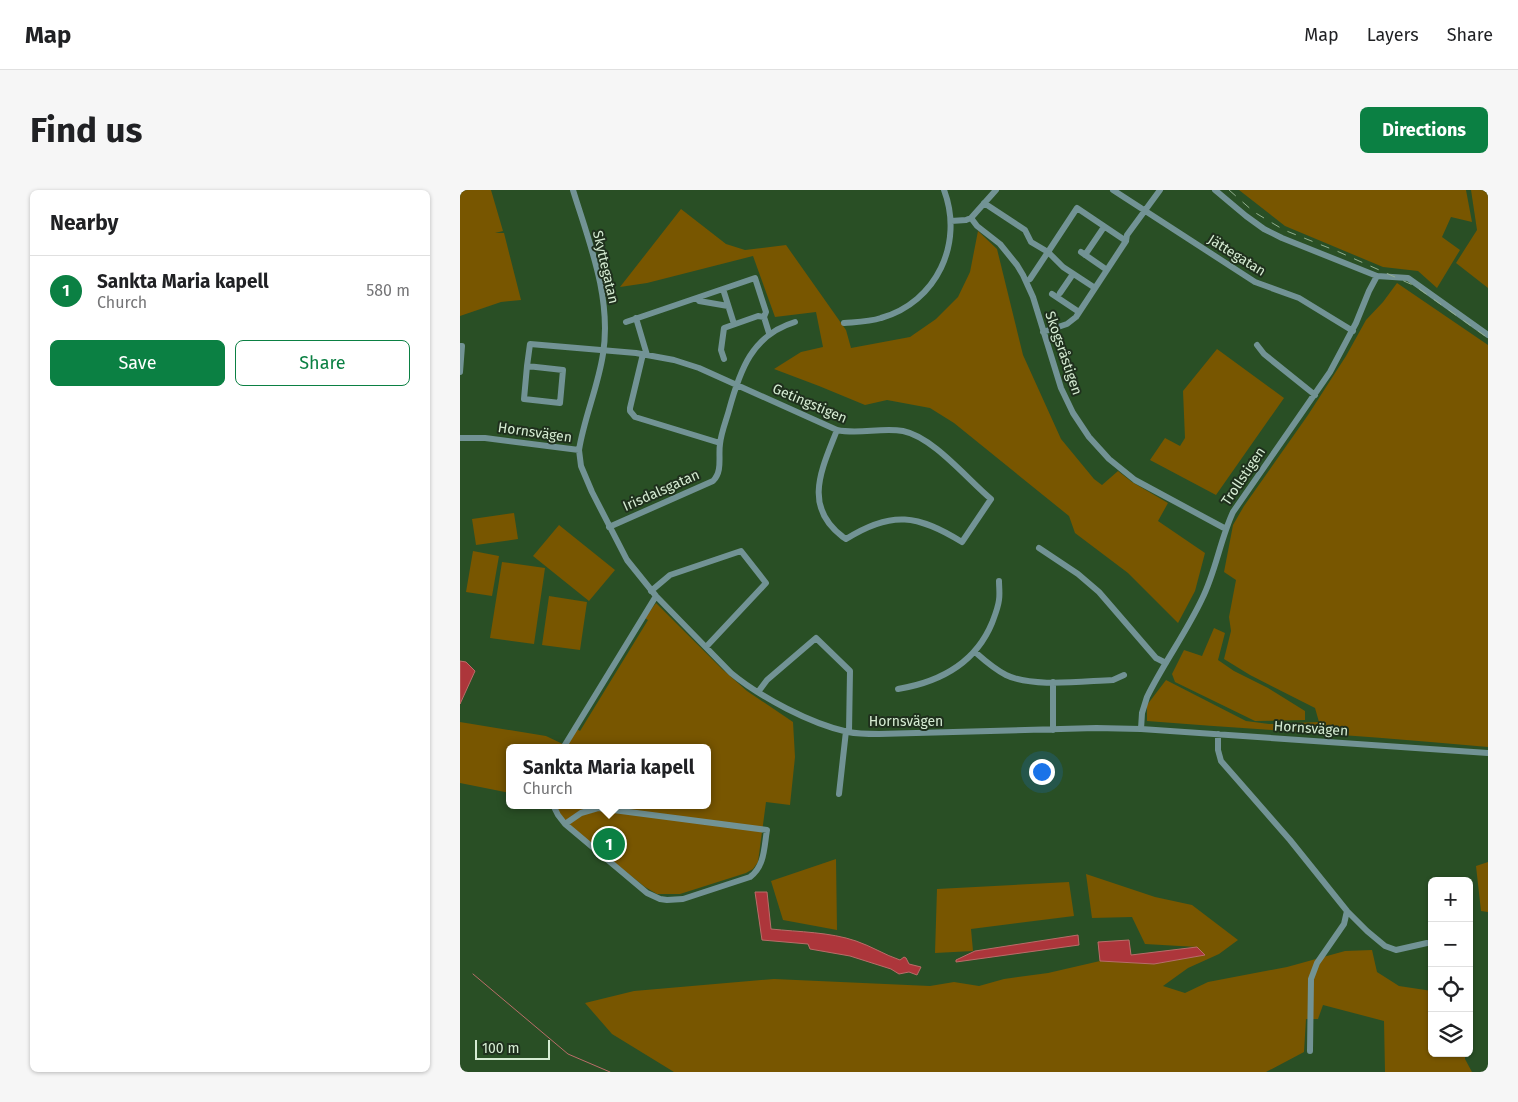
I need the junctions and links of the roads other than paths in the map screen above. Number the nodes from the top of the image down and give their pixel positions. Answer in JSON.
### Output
{"nodes":[{"id":1,"x":573,"y":190,"type":"edge"},
{"id":2,"x":944,"y":190,"type":"edge"},
{"id":3,"x":996,"y":190,"type":"edge"},
{"id":4,"x":1113,"y":190,"type":"edge"},
{"id":5,"x":1160,"y":190,"type":"edge"},
{"id":6,"x":1215,"y":190,"type":"edge"},
{"id":7,"x":984,"y":203,"type":"junction"},
{"id":8,"x":1144,"y":210,"type":"junction"},
{"id":9,"x":970,"y":218,"type":"junction"},
{"id":10,"x":951,"y":221,"type":"junction"},
{"id":11,"x":1104,"y":227,"type":"junction"},
{"id":12,"x":1126,"y":241,"type":"junction"},
{"id":13,"x":1048,"y":252,"type":"junction"},
{"id":14,"x":1107,"y":270,"type":"junction"},
{"id":15,"x":1073,"y":274,"type":"junction"},
{"id":16,"x":1377,"y":276,"type":"junction"},
{"id":17,"x":1030,"y":279,"type":"dead end"},
{"id":18,"x":1095,"y":288,"type":"junction"},
{"id":19,"x":723,"y":289,"type":"junction"},
{"id":20,"x":1060,"y":293,"type":"dead end"},
{"id":21,"x":1052,"y":294,"type":"dead end"},
{"id":22,"x":698,"y":298,"type":"junction"},
{"id":23,"x":728,"y":306,"type":"junction"},
{"id":24,"x":1079,"y":312,"type":"junction"},
{"id":25,"x":764,"y":317,"type":"junction"},
{"id":26,"x":636,"y":318,"type":"junction"},
{"id":27,"x":626,"y":322,"type":"dead end"},
{"id":28,"x":795,"y":322,"type":"dead end"},
{"id":29,"x":844,"y":323,"type":"dead end"},
{"id":30,"x":734,"y":324,"type":"junction"},
{"id":31,"x":1353,"y":331,"type":"junction"},
{"id":32,"x":1043,"y":332,"type":"junction"},
{"id":33,"x":770,"y":333,"type":"junction"},
{"id":34,"x":1488,"y":335,"type":"edge"},
{"id":35,"x":1257,"y":345,"type":"dead end"},
{"id":36,"x":460,"y":346,"type":"edge"},
{"id":37,"x":604,"y":352,"type":"junction"},
{"id":38,"x":645,"y":355,"type":"junction"},
{"id":39,"x":724,"y":359,"type":"dead end"},
{"id":40,"x":527,"y":366,"type":"junction"},
{"id":41,"x":460,"y":372,"type":"edge"},
{"id":42,"x":736,"y":385,"type":"junction"},
{"id":43,"x":1315,"y":395,"type":"junction"},
{"id":44,"x":837,"y":430,"type":"junction"},
{"id":45,"x":460,"y":438,"type":"edge"},
{"id":46,"x":720,"y":443,"type":"junction"},
{"id":47,"x":579,"y":450,"type":"junction"},
{"id":48,"x":609,"y":527,"type":"junction"},
{"id":49,"x":1226,"y":528,"type":"junction"},
{"id":50,"x":1039,"y":548,"type":"dead end"},
{"id":51,"x":999,"y":581,"type":"dead end"},
{"id":52,"x":654,"y":594,"type":"junction"},
{"id":53,"x":706,"y":647,"type":"junction"},
{"id":54,"x":975,"y":652,"type":"junction"},
{"id":55,"x":1166,"y":663,"type":"junction"},
{"id":56,"x":1124,"y":675,"type":"dead end"},
{"id":57,"x":1053,"y":682,"type":"junction"},
{"id":58,"x":898,"y":690,"type":"dead end"},
{"id":59,"x":758,"y":692,"type":"junction"},
{"id":60,"x":1141,"y":729,"type":"junction"},
{"id":61,"x":1053,"y":730,"type":"junction"},
{"id":62,"x":848,"y":732,"type":"junction"},
{"id":63,"x":1218,"y":734,"type":"junction"},
{"id":64,"x":565,"y":744,"type":"edge"},
{"id":65,"x":1488,"y":753,"type":"edge"},
{"id":66,"x":839,"y":794,"type":"dead end"},
{"id":67,"x":555,"y":809,"type":"edge"},
{"id":68,"x":595,"y":809,"type":"edge"},
{"id":69,"x":606,"y":809,"type":"edge"},
{"id":70,"x":565,"y":824,"type":"junction"},
{"id":71,"x":1347,"y":911,"type":"junction"},
{"id":72,"x":1427,"y":943,"type":"dead end"},
{"id":73,"x":1310,"y":1051,"type":"dead end"}],
"edges":[{"from":1,"to":37,"type":"street","name":"Skyttegatan"},
{"from":2,"to":10,"type":"street"},
{"from":3,"to":7,"type":"street"},
{"from":4,"to":8,"type":"street","name":"Jättegatan"},
{"from":5,"to":8,"type":"street"},
{"from":6,"to":16,"type":"street"},
{"from":7,"to":9,"type":"street"},
{"from":7,"to":13,"type":"street"},
{"from":8,"to":12,"type":"street"},
{"from":8,"to":31,"type":"street","name":"Jättegatan"},
{"from":9,"to":10,"type":"street"},
{"from":9,"to":32,"type":"street","name":"Skogsråstigen"},
{"from":10,"to":29,"type":"street"},
{"from":11,"to":12,"type":"street"},
{"from":11,"to":13,"type":"street"},
{"from":11,"to":14,"type":"street"},
{"from":12,"to":14,"type":"street"},
{"from":13,"to":15,"type":"street"},
{"from":13,"to":17,"type":"street"},
{"from":14,"to":18,"type":"street"},
{"from":15,"to":18,"type":"street"},
{"from":15,"to":20,"type":"street"},
{"from":16,"to":31,"type":"street","name":"Trollstigen"},
{"from":16,"to":34,"type":"street"},
{"from":18,"to":24,"type":"street"},
{"from":19,"to":22,"type":"street"},
{"from":19,"to":23,"type":"street"},
{"from":19,"to":25,"type":"street"},
{"from":21,"to":24,"type":"street"},
{"from":22,"to":23,"type":"street"},
{"from":22,"to":26,"type":"street"},
{"from":23,"to":30,"type":"street"},
{"from":24,"to":32,"type":"street"},
{"from":25,"to":30,"type":"street"},
{"from":25,"to":33,"type":"street"},
{"from":26,"to":27,"type":"street"},
{"from":26,"to":38,"type":"street"},
{"from":28,"to":33,"type":"street","name":"Irisdalsgatan"},
{"from":30,"to":39,"type":"street"},
{"from":31,"to":43,"type":"street","name":"Trollstigen"},
{"from":32,"to":49,"type":"street","name":"Skogsråstigen"},
{"from":33,"to":42,"type":"street","name":"Irisdalsgatan"},
{"from":35,"to":43,"type":"street"},
{"from":36,"to":41,"type":"street"},
{"from":37,"to":38,"type":"street","name":"Getingstigen"},
{"from":37,"to":40,"type":"street"},
{"from":37,"to":47,"type":"street","name":"Skyttegatan"},
{"from":38,"to":42,"type":"street","name":"Getingstigen"},
{"from":38,"to":46,"type":"street"},
{"from":40,"to":40,"type":"street"},
{"from":42,"to":44,"type":"street","name":"Getingstigen"},
{"from":42,"to":46,"type":"street","name":"Irisdalsgatan"},
{"from":43,"to":49,"type":"street","name":"Trollstigen"},
{"from":44,"to":44,"type":"street","name":"Getingstigen"},
{"from":45,"to":47,"type":"street","name":"Hornsvägen"},
{"from":46,"to":48,"type":"street","name":"Irisdalsgatan"},
{"from":47,"to":48,"type":"street","name":"Hornsvägen"},
{"from":48,"to":52,"type":"street","name":"Hornsvägen"},
{"from":49,"to":55,"type":"street","name":"Trollstigen"},
{"from":50,"to":55,"type":"street"},
{"from":51,"to":54,"type":"street"},
{"from":52,"to":53,"type":"street","name":"Hornsvägen"},
{"from":52,"to":53,"type":"street"},
{"from":52,"to":64,"type":"street"},
{"from":53,"to":59,"type":"street","name":"Hornsvägen"},
{"from":54,"to":57,"type":"street"},
{"from":54,"to":58,"type":"street"},
{"from":55,"to":60,"type":"street","name":"Trollstigen"},
{"from":56,"to":57,"type":"street"},
{"from":57,"to":61,"type":"street"},
{"from":59,"to":62,"type":"street","name":"Hornsvägen"},
{"from":59,"to":62,"type":"street"},
{"from":60,"to":61,"type":"street","name":"Hornsvägen"},
{"from":60,"to":63,"type":"street","name":"Hornsvägen"},
{"from":61,"to":62,"type":"street","name":"Hornsvägen"},
{"from":62,"to":66,"type":"street"},
{"from":63,"to":65,"type":"street","name":"Hornsvägen"},
{"from":63,"to":71,"type":"street"},
{"from":67,"to":70,"type":"street"},
{"from":68,"to":70,"type":"street"},
{"from":69,"to":70,"type":"street"},
{"from":71,"to":72,"type":"street"},
{"from":71,"to":73,"type":"street"}]}
